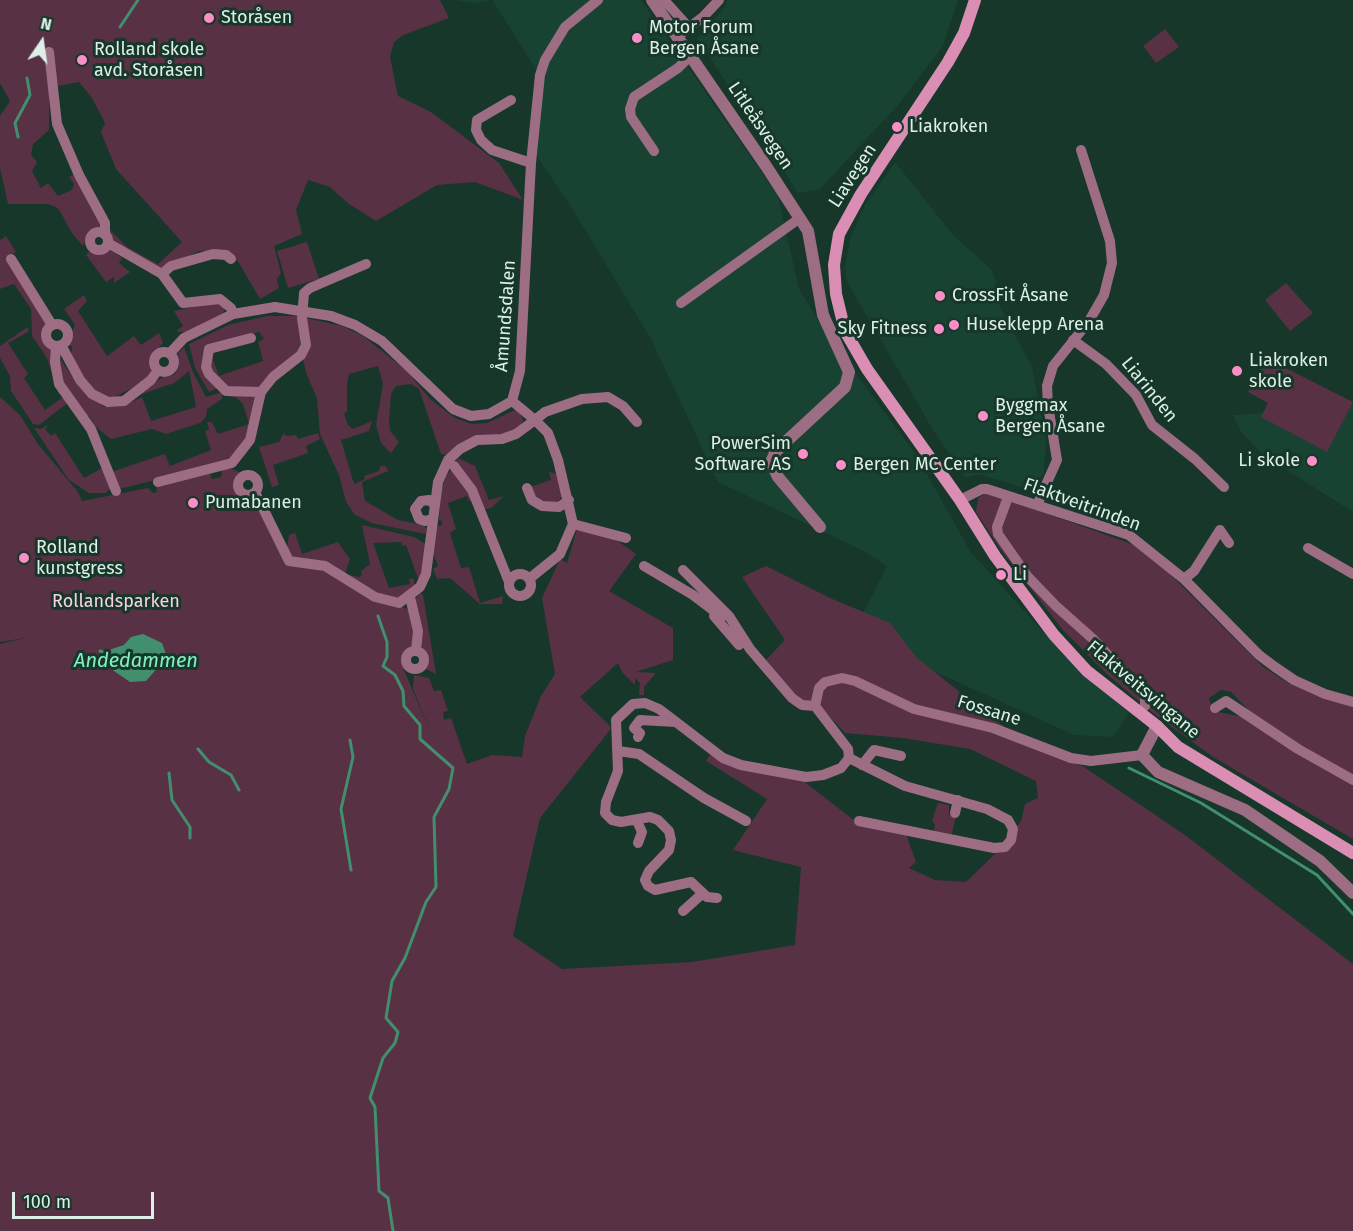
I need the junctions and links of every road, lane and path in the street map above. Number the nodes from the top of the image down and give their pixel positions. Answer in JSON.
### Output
{"nodes":[{"id":1,"x":598,"y":0,"type":"edge"},
{"id":2,"x":652,"y":0,"type":"edge"},
{"id":3,"x":664,"y":0,"type":"edge"},
{"id":4,"x":718,"y":0,"type":"edge"},
{"id":5,"x":975,"y":0,"type":"edge"},
{"id":6,"x":678,"y":36,"type":"junction"},
{"id":7,"x":49,"y":52,"type":"dead end"},
{"id":8,"x":690,"y":56,"type":"junction"},
{"id":9,"x":511,"y":100,"type":"dead end"},
{"id":10,"x":1081,"y":150,"type":"dead end"},
{"id":11,"x":654,"y":151,"type":"dead end"},
{"id":12,"x":531,"y":163,"type":"junction"},
{"id":13,"x":800,"y":218,"type":"junction"},
{"id":14,"x":11,"y":259,"type":"dead end"},
{"id":15,"x":231,"y":259,"type":"dead end"},
{"id":16,"x":366,"y":264,"type":"dead end"},
{"id":17,"x":162,"y":274,"type":"junction"},
{"id":18,"x":681,"y":303,"type":"dead end"},
{"id":19,"x":233,"y":314,"type":"junction"},
{"id":20,"x":52,"y":326,"type":"junction"},
{"id":21,"x":252,"y":338,"type":"dead end"},
{"id":22,"x":1073,"y":340,"type":"junction"},
{"id":23,"x":59,"y":345,"type":"junction"},
{"id":24,"x":261,"y":392,"type":"junction"},
{"id":25,"x":512,"y":401,"type":"junction"},
{"id":26,"x":535,"y":420,"type":"junction"},
{"id":27,"x":637,"y":422,"type":"dead end"},
{"id":28,"x":232,"y":463,"type":"junction"},
{"id":29,"x":454,"y":466,"type":"dead end"},
{"id":30,"x":248,"y":476,"type":"junction"},
{"id":31,"x":158,"y":482,"type":"dead end"},
{"id":32,"x":1224,"y":487,"type":"dead end"},
{"id":33,"x":527,"y":488,"type":"dead end"},
{"id":34,"x":116,"y":491,"type":"dead end"},
{"id":35,"x":255,"y":492,"type":"junction"},
{"id":36,"x":1008,"y":497,"type":"junction"},
{"id":37,"x":569,"y":500,"type":"junction"},
{"id":38,"x":960,"y":500,"type":"junction"},
{"id":39,"x":434,"y":504,"type":"junction"},
{"id":40,"x":1037,"y":505,"type":"junction"},
{"id":41,"x":432,"y":519,"type":"junction"},
{"id":42,"x":573,"y":524,"type":"junction"},
{"id":43,"x":820,"y":527,"type":"dead end"},
{"id":44,"x":627,"y":538,"type":"dead end"},
{"id":45,"x":1229,"y":543,"type":"dead end"},
{"id":46,"x":1308,"y":548,"type":"dead end"},
{"id":47,"x":644,"y":566,"type":"dead end"},
{"id":48,"x":683,"y":570,"type":"dead end"},
{"id":49,"x":1353,"y":574,"type":"edge"},
{"id":50,"x":530,"y":579,"type":"junction"},
{"id":51,"x":1184,"y":579,"type":"junction"},
{"id":52,"x":509,"y":582,"type":"junction"},
{"id":53,"x":410,"y":597,"type":"junction"},
{"id":54,"x":709,"y":607,"type":"junction"},
{"id":55,"x":735,"y":627,"type":"junction"},
{"id":56,"x":739,"y":645,"type":"dead end"},
{"id":57,"x":416,"y":651,"type":"dead end"},
{"id":58,"x":1353,"y":702,"type":"edge"},
{"id":59,"x":815,"y":706,"type":"junction"},
{"id":60,"x":1145,"y":706,"type":"dead end"},
{"id":61,"x":1215,"y":708,"type":"dead end"},
{"id":62,"x":676,"y":722,"type":"junction"},
{"id":63,"x":1157,"y":726,"type":"junction"},
{"id":64,"x":638,"y":737,"type":"dead end"},
{"id":65,"x":618,"y":751,"type":"junction"},
{"id":66,"x":1142,"y":755,"type":"junction"},
{"id":67,"x":901,"y":756,"type":"dead end"},
{"id":68,"x":849,"y":758,"type":"junction"},
{"id":69,"x":862,"y":765,"type":"junction"},
{"id":70,"x":1353,"y":780,"type":"edge"},
{"id":71,"x":958,"y":801,"type":"junction"},
{"id":72,"x":955,"y":813,"type":"dead end"},
{"id":73,"x":859,"y":820,"type":"dead end"},
{"id":74,"x":637,"y":821,"type":"junction"},
{"id":75,"x":746,"y":821,"type":"dead end"},
{"id":76,"x":638,"y":843,"type":"dead end"},
{"id":77,"x":1353,"y":853,"type":"edge"},
{"id":78,"x":703,"y":893,"type":"junction"},
{"id":79,"x":1353,"y":893,"type":"edge"},
{"id":80,"x":717,"y":898,"type":"dead end"},
{"id":81,"x":683,"y":911,"type":"dead end"}],
"edges":[{"from":1,"to":12,"type":"street","name":"Åmundsdalen"},
{"from":2,"to":6,"type":"street","name":"Litleåsvegen"},
{"from":3,"to":6,"type":"street","name":"Litleåsvegen"},
{"from":4,"to":6,"type":"street"},
{"from":5,"to":38,"type":"main road","name":"Liavegen"},
{"from":6,"to":8,"type":"street","name":"Litleåsvegen"},
{"from":7,"to":17,"type":"street"},
{"from":8,"to":11,"type":"street"},
{"from":8,"to":13,"type":"street","name":"Litleåsvegen"},
{"from":9,"to":12,"type":"street"},
{"from":10,"to":22,"type":"street"},
{"from":12,"to":25,"type":"street","name":"Åmundsdalen"},
{"from":13,"to":18,"type":"street"},
{"from":13,"to":43,"type":"street","name":"Litleåsvegen"},
{"from":14,"to":20,"type":"street"},
{"from":15,"to":17,"type":"street"},
{"from":16,"to":24,"type":"street"},
{"from":17,"to":19,"type":"street"},
{"from":19,"to":23,"type":"street"},
{"from":19,"to":25,"type":"street","bridge":true},
{"from":20,"to":23,"type":"street"},
{"from":20,"to":23,"type":"street"},
{"from":21,"to":24,"type":"street"},
{"from":22,"to":32,"type":"street","name":"Liarinden"},
{"from":22,"to":40,"type":"street"},
{"from":23,"to":34,"type":"street"},
{"from":24,"to":28,"type":"street"},
{"from":25,"to":26,"type":"street"},
{"from":26,"to":27,"type":"street"},
{"from":26,"to":37,"type":"street"},
{"from":26,"to":39,"type":"street"},
{"from":28,"to":30,"type":"street"},
{"from":28,"to":31,"type":"street"},
{"from":29,"to":52,"type":"street"},
{"from":30,"to":35,"type":"street"},
{"from":30,"to":35,"type":"street"},
{"from":33,"to":37,"type":"street"},
{"from":35,"to":53,"type":"street"},
{"from":36,"to":38,"type":"street","name":"Flaktveitrinden"},
{"from":36,"to":40,"type":"street","name":"Flaktveitrinden"},
{"from":36,"to":60,"type":"street","name":"Flaktveitsvingane"},
{"from":37,"to":42,"type":"street"},
{"from":38,"to":63,"type":"main road","name":"Flaktveitsvingane"},
{"from":39,"to":41,"type":"street"},
{"from":39,"to":41,"type":"street"},
{"from":40,"to":51,"type":"street","name":"Flaktveitrinden"},
{"from":41,"to":53,"type":"street"},
{"from":42,"to":44,"type":"street"},
{"from":42,"to":50,"type":"street"},
{"from":45,"to":51,"type":"street"},
{"from":46,"to":49,"type":"street"},
{"from":47,"to":54,"type":"street"},
{"from":48,"to":55,"type":"street"},
{"from":50,"to":52,"type":"street"},
{"from":50,"to":52,"type":"street"},
{"from":51,"to":58,"type":"street","name":"Flaktveitrinden"},
{"from":53,"to":57,"type":"street"},
{"from":54,"to":55,"type":"street"},
{"from":54,"to":56,"type":"street"},
{"from":55,"to":59,"type":"street"},
{"from":59,"to":66,"type":"street","name":"Fossane"},
{"from":59,"to":68,"type":"street"},
{"from":61,"to":70,"type":"street"},
{"from":62,"to":64,"type":"street"},
{"from":62,"to":65,"type":"street"},
{"from":62,"to":68,"type":"street"},
{"from":63,"to":66,"type":"street"},
{"from":63,"to":77,"type":"main road","name":"Flaktveitsvingane"},
{"from":65,"to":74,"type":"street"},
{"from":65,"to":75,"type":"street"},
{"from":66,"to":79,"type":"street"},
{"from":67,"to":69,"type":"street"},
{"from":68,"to":69,"type":"street"},
{"from":69,"to":71,"type":"street"},
{"from":71,"to":72,"type":"street"},
{"from":71,"to":73,"type":"street"},
{"from":74,"to":76,"type":"street"},
{"from":74,"to":78,"type":"street"},
{"from":78,"to":80,"type":"street"},
{"from":78,"to":81,"type":"street"}]}
